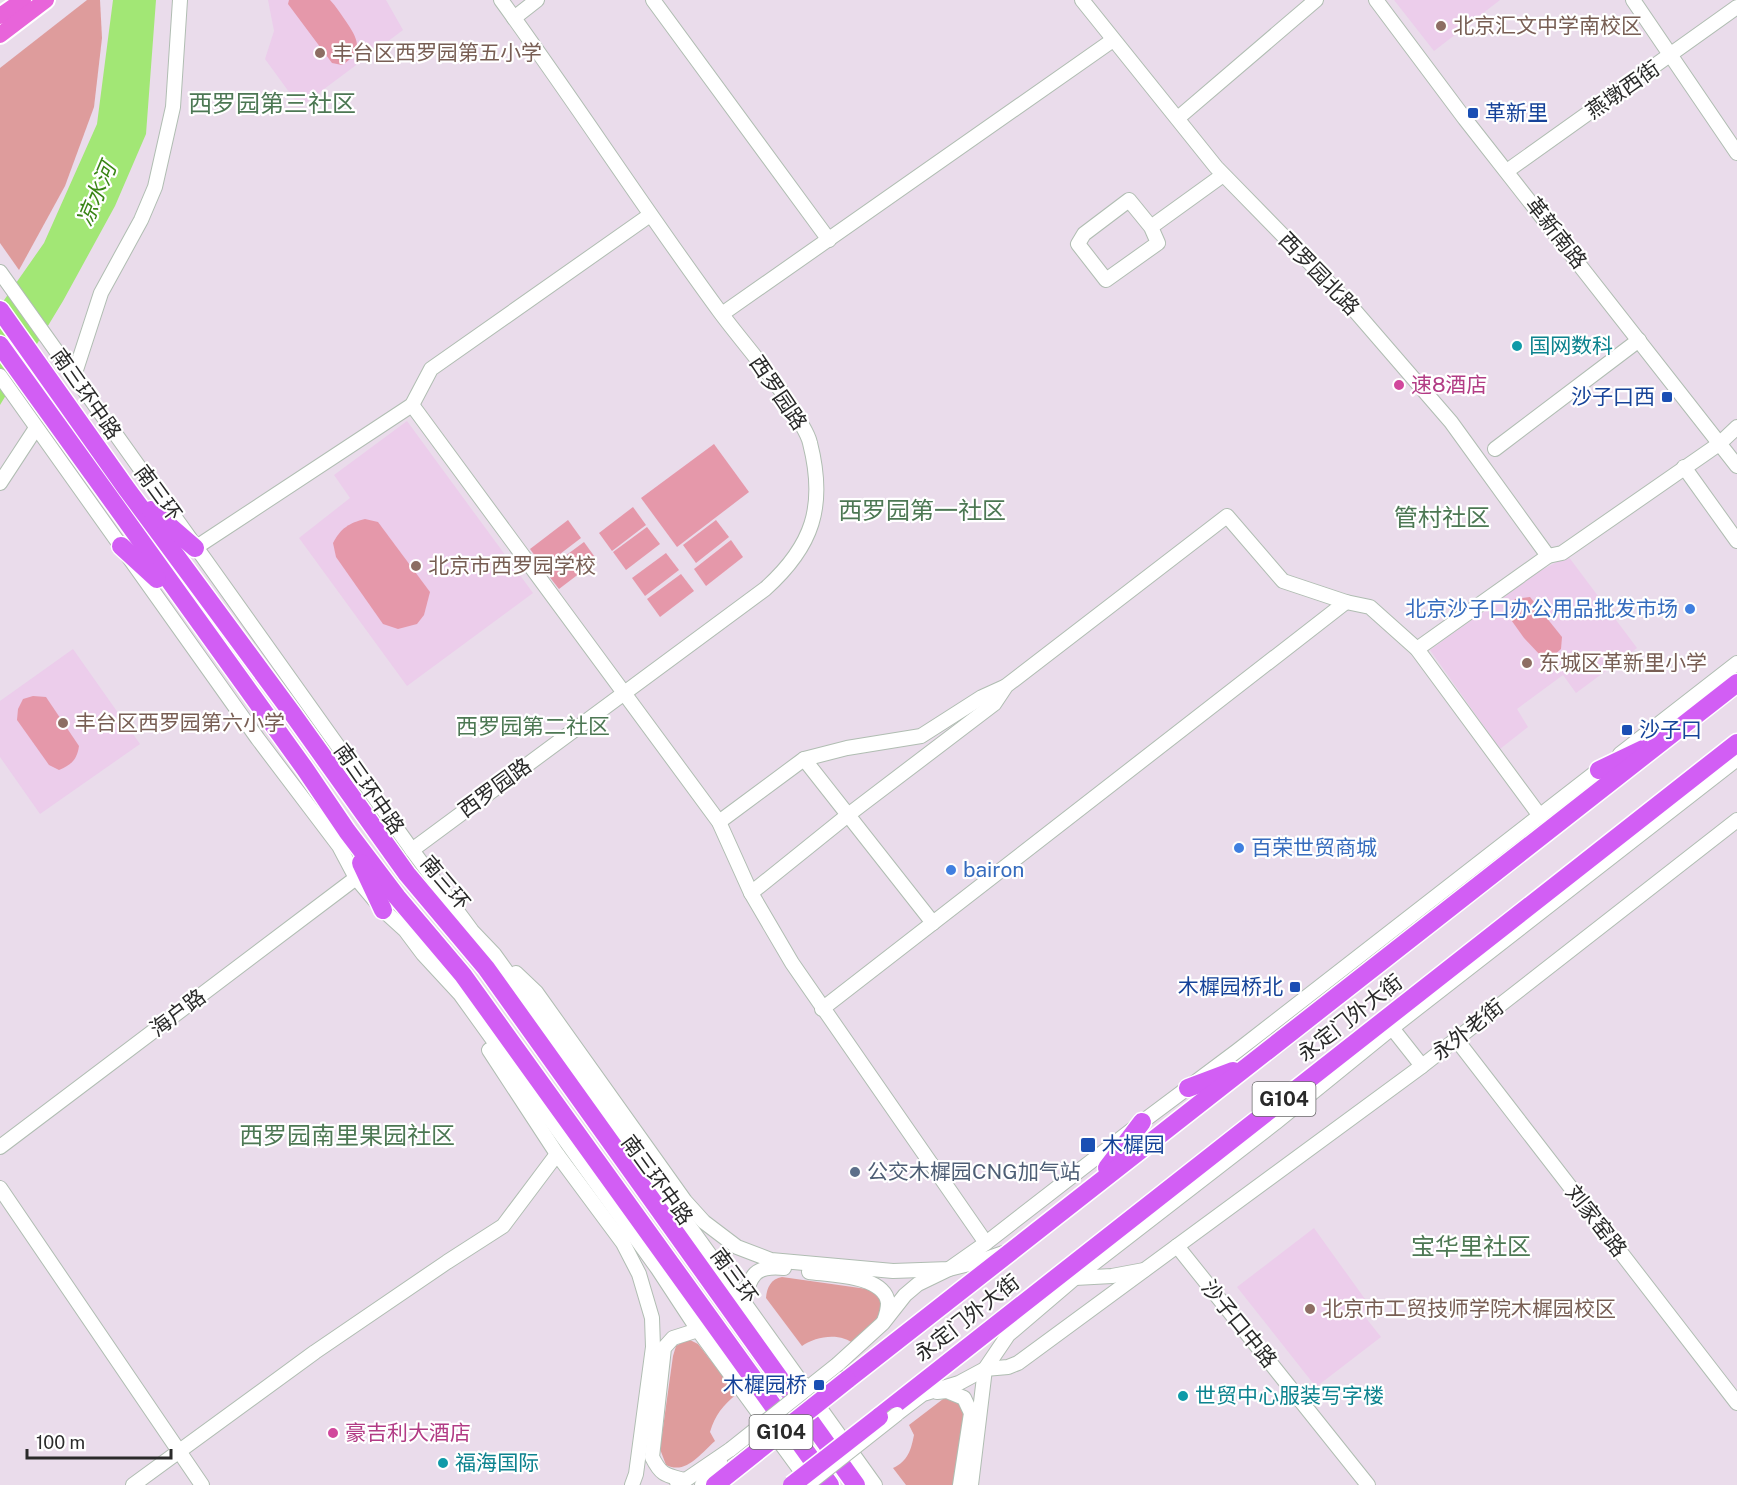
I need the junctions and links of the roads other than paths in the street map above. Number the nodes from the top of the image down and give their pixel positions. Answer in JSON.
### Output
{"nodes":[{"id":1,"x":23,"y":0,"type":"edge"},
{"id":2,"x":46,"y":0,"type":"edge"},
{"id":3,"x":180,"y":0,"type":"edge"},
{"id":4,"x":501,"y":0,"type":"edge"},
{"id":5,"x":537,"y":0,"type":"edge"},
{"id":6,"x":653,"y":0,"type":"edge"},
{"id":7,"x":1082,"y":0,"type":"edge"},
{"id":8,"x":1316,"y":0,"type":"edge"},
{"id":9,"x":1376,"y":0,"type":"edge"},
{"id":10,"x":1633,"y":0,"type":"edge"},
{"id":11,"x":1737,"y":7,"type":"edge"},
{"id":12,"x":0,"y":16,"type":"edge"},
{"id":13,"x":514,"y":18,"type":"junction"},
{"id":14,"x":0,"y":35,"type":"edge"},
{"id":15,"x":1113,"y":40,"type":"junction"},
{"id":16,"x":1671,"y":56,"type":"junction"},
{"id":17,"x":1178,"y":118,"type":"junction"},
{"id":18,"x":1737,"y":153,"type":"edge"},
{"id":19,"x":1507,"y":171,"type":"junction"},
{"id":20,"x":1223,"y":175,"type":"junction"},
{"id":21,"x":650,"y":215,"type":"junction"},
{"id":22,"x":1151,"y":227,"type":"junction"},
{"id":23,"x":829,"y":240,"type":"junction"},
{"id":24,"x":0,"y":272,"type":"edge"},
{"id":25,"x":0,"y":310,"type":"edge"},
{"id":26,"x":722,"y":314,"type":"junction"},
{"id":27,"x":1639,"y":340,"type":"junction"},
{"id":28,"x":0,"y":345,"type":"edge"},
{"id":29,"x":0,"y":376,"type":"edge"},
{"id":30,"x":74,"y":376,"type":"junction"},
{"id":31,"x":29,"y":401,"type":"junction"},
{"id":32,"x":412,"y":405,"type":"junction"},
{"id":33,"x":1737,"y":427,"type":"edge"},
{"id":34,"x":36,"y":428,"type":"junction"},
{"id":35,"x":1719,"y":444,"type":"junction"},
{"id":36,"x":1495,"y":449,"type":"dead end"},
{"id":37,"x":1683,"y":466,"type":"junction"},
{"id":38,"x":1737,"y":466,"type":"edge"},
{"id":39,"x":0,"y":483,"type":"edge"},
{"id":40,"x":126,"y":488,"type":"junction"},
{"id":41,"x":1737,"y":541,"type":"edge"},
{"id":42,"x":121,"y":546,"type":"junction"},
{"id":43,"x":195,"y":548,"type":"junction"},
{"id":44,"x":1548,"y":556,"type":"junction"},
{"id":45,"x":1346,"y":602,"type":"junction"},
{"id":46,"x":187,"y":607,"type":"junction"},
{"id":47,"x":1417,"y":649,"type":"junction"},
{"id":48,"x":1737,"y":663,"type":"edge"},
{"id":49,"x":1737,"y":683,"type":"edge"},
{"id":50,"x":1006,"y":686,"type":"junction"},
{"id":51,"x":625,"y":693,"type":"junction"},
{"id":52,"x":1674,"y":734,"type":"junction"},
{"id":53,"x":1737,"y":743,"type":"edge"},
{"id":54,"x":804,"y":759,"type":"junction"},
{"id":55,"x":1737,"y":759,"type":"edge"},
{"id":56,"x":1599,"y":770,"type":"junction"},
{"id":57,"x":848,"y":815,"type":"junction"},
{"id":58,"x":1540,"y":816,"type":"junction"},
{"id":59,"x":1737,"y":820,"type":"edge"},
{"id":60,"x":719,"y":822,"type":"junction"},
{"id":61,"x":347,"y":831,"type":"junction"},
{"id":62,"x":412,"y":850,"type":"junction"},
{"id":63,"x":356,"y":878,"type":"junction"},
{"id":64,"x":751,"y":893,"type":"junction"},
{"id":65,"x":383,"y":910,"type":"junction"},
{"id":66,"x":933,"y":923,"type":"junction"},
{"id":67,"x":472,"y":931,"type":"joint"},
{"id":68,"x":423,"y":954,"type":"junction"},
{"id":69,"x":490,"y":961,"type":"junction"},
{"id":70,"x":460,"y":994,"type":"junction"},
{"id":71,"x":484,"y":1006,"type":"junction"},
{"id":72,"x":822,"y":1009,"type":"junction"},
{"id":73,"x":1392,"y":1028,"type":"junction"},
{"id":74,"x":1456,"y":1039,"type":"junction"},
{"id":75,"x":1249,"y":1065,"type":"junction"},
{"id":76,"x":1422,"y":1066,"type":"junction"},
{"id":77,"x":1188,"y":1088,"type":"junction"},
{"id":78,"x":1142,"y":1122,"type":"junction"},
{"id":79,"x":0,"y":1147,"type":"edge"},
{"id":80,"x":557,"y":1154,"type":"junction"},
{"id":81,"x":0,"y":1188,"type":"edge"},
{"id":82,"x":1093,"y":1188,"type":"junction"},
{"id":83,"x":986,"y":1243,"type":"junction"},
{"id":84,"x":1177,"y":1246,"type":"junction"},
{"id":85,"x":1015,"y":1248,"type":"junction"},
{"id":86,"x":949,"y":1269,"type":"junction"},
{"id":87,"x":1148,"y":1269,"type":"junction"},
{"id":88,"x":1075,"y":1278,"type":"junction"},
{"id":89,"x":744,"y":1301,"type":"junction"},
{"id":90,"x":883,"y":1323,"type":"junction"},
{"id":91,"x":698,"y":1330,"type":"junction"},
{"id":92,"x":985,"y":1369,"type":"junction"},
{"id":93,"x":843,"y":1372,"type":"junction"},
{"id":94,"x":923,"y":1394,"type":"junction"},
{"id":95,"x":1737,"y":1403,"type":"edge"},
{"id":96,"x":731,"y":1449,"type":"junction"},
{"id":97,"x":178,"y":1451,"type":"junction"},
{"id":98,"x":684,"y":1480,"type":"junction"},
{"id":99,"x":134,"y":1485,"type":"edge"},
{"id":100,"x":202,"y":1485,"type":"edge"},
{"id":101,"x":632,"y":1485,"type":"edge"},
{"id":102,"x":667,"y":1485,"type":"edge"},
{"id":103,"x":702,"y":1485,"type":"edge"},
{"id":104,"x":716,"y":1485,"type":"edge"},
{"id":105,"x":792,"y":1485,"type":"edge"},
{"id":106,"x":809,"y":1485,"type":"edge"},
{"id":107,"x":830,"y":1485,"type":"edge"},
{"id":108,"x":856,"y":1485,"type":"edge"},
{"id":109,"x":875,"y":1485,"type":"edge"},
{"id":110,"x":960,"y":1485,"type":"edge"},
{"id":111,"x":971,"y":1485,"type":"edge"},
{"id":112,"x":1368,"y":1485,"type":"edge"}],
"edges":[{"from":1,"to":12,"type":"main road"},
{"from":2,"to":14,"type":"main road"},
{"from":3,"to":30,"type":"street"},
{"from":4,"to":13,"type":"street","name":"西罗园路"},
{"from":5,"to":13,"type":"street"},
{"from":6,"to":23,"type":"street"},
{"from":7,"to":15,"type":"street","name":"西罗园北路"},
{"from":8,"to":17,"type":"street"},
{"from":9,"to":19,"type":"street","name":"革新南路"},
{"from":10,"to":16,"type":"street"},
{"from":11,"to":16,"type":"street","name":"燕墩西街"},
{"from":13,"to":21,"type":"street","name":"西罗园路"},
{"from":15,"to":17,"type":"street","name":"西罗园北路"},
{"from":15,"to":23,"type":"street"},
{"from":16,"to":18,"type":"street"},
{"from":16,"to":19,"type":"street","name":"燕墩西街"},
{"from":17,"to":20,"type":"street","name":"西罗园北路"},
{"from":19,"to":27,"type":"street","name":"革新南路"},
{"from":20,"to":22,"type":"street"},
{"from":20,"to":44,"type":"street","name":"西罗园北路"},
{"from":21,"to":26,"type":"street","name":"西罗园路"},
{"from":21,"to":32,"type":"street"},
{"from":22,"to":22,"type":"street"},
{"from":23,"to":26,"type":"street"},
{"from":24,"to":30,"type":"street","name":"南三环中路"},
{"from":25,"to":40,"type":"highway","name":"南三环"},
{"from":26,"to":51,"type":"street","name":"西罗园路"},
{"from":27,"to":35,"type":"street","name":"革新南路"},
{"from":27,"to":36,"type":"street"},
{"from":28,"to":31,"type":"highway","name":"南三环"},
{"from":29,"to":31,"type":"street"},
{"from":30,"to":43,"type":"street","name":"南三环中路"},
{"from":31,"to":34,"type":"street"},
{"from":31,"to":46,"type":"highway","name":"南三环"},
{"from":32,"to":43,"type":"street"},
{"from":32,"to":51,"type":"street"},
{"from":33,"to":35,"type":"street"},
{"from":34,"to":39,"type":"street"},
{"from":34,"to":42,"type":"street"},
{"from":35,"to":37,"type":"street"},
{"from":35,"to":38,"type":"street","name":"革新南路"},
{"from":37,"to":41,"type":"street"},
{"from":37,"to":44,"type":"street"},
{"from":40,"to":43,"type":"highway"},
{"from":40,"to":69,"type":"highway","name":"南三环"},
{"from":42,"to":46,"type":"highway"},
{"from":42,"to":63,"type":"street"},
{"from":43,"to":62,"type":"street","name":"南三环中路"},
{"from":44,"to":47,"type":"street"},
{"from":45,"to":47,"type":"street"},
{"from":45,"to":50,"type":"street"},
{"from":45,"to":66,"type":"street"},
{"from":46,"to":61,"type":"highway","name":"南三环"},
{"from":47,"to":58,"type":"street"},
{"from":48,"to":56,"type":"street","name":"永定门外大街"},
{"from":49,"to":52,"type":"highway","name":"永定门外大街","number":"G104"},
{"from":50,"to":54,"type":"street"},
{"from":50,"to":57,"type":"street"},
{"from":51,"to":60,"type":"street"},
{"from":51,"to":62,"type":"street","name":"西罗园路"},
{"from":52,"to":56,"type":"highway"},
{"from":52,"to":75,"type":"highway","name":"永定门外大街","number":"G104"},
{"from":53,"to":105,"type":"highway","name":"永定门外大街","number":"G104","bridge":true},
{"from":54,"to":57,"type":"street"},
{"from":54,"to":60,"type":"street"},
{"from":55,"to":73,"type":"street","name":"永定门外大街"},
{"from":56,"to":58,"type":"street","name":"永定门外大街"},
{"from":57,"to":64,"type":"street"},
{"from":57,"to":66,"type":"street"},
{"from":58,"to":77,"type":"street","name":"永定门外大街"},
{"from":59,"to":74,"type":"street","name":"永外老街"},
{"from":60,"to":64,"type":"street"},
{"from":61,"to":65,"type":"highway"},
{"from":61,"to":71,"type":"highway","name":"南三环"},
{"from":62,"to":67,"type":"street","name":"南三环中路"},
{"from":63,"to":65,"type":"street"},
{"from":63,"to":79,"type":"street","name":"海户路"},
{"from":64,"to":72,"type":"street"},
{"from":65,"to":68,"type":"street"},
{"from":66,"to":72,"type":"street"},
{"from":67,"to":69,"type":"highway"},
{"from":68,"to":70,"type":"street"},
{"from":68,"to":80,"type":"street"},
{"from":69,"to":86,"type":"street"},
{"from":69,"to":89,"type":"street","name":"南三环中路"},
{"from":69,"to":108,"type":"highway","name":"南三环"},
{"from":70,"to":71,"type":"highway"},
{"from":70,"to":91,"type":"street"},
{"from":71,"to":107,"type":"highway","name":"南三环"},
{"from":72,"to":83,"type":"street"},
{"from":73,"to":76,"type":"street"},
{"from":73,"to":88,"type":"street","name":"永定门外大街"},
{"from":74,"to":76,"type":"street","name":"永外老街"},
{"from":74,"to":95,"type":"street","name":"刘家窑路"},
{"from":75,"to":77,"type":"highway"},
{"from":75,"to":82,"type":"highway","name":"永定门外大街","number":"G104"},
{"from":76,"to":84,"type":"street","name":"永外老街"},
{"from":77,"to":78,"type":"street","name":"永定门外大街"},
{"from":78,"to":82,"type":"highway"},
{"from":78,"to":83,"type":"street","name":"永定门外大街"},
{"from":80,"to":97,"type":"street"},
{"from":80,"to":101,"type":"street"},
{"from":81,"to":97,"type":"street"},
{"from":82,"to":85,"type":"highway","name":"永定门外大街","number":"G104"},
{"from":83,"to":86,"type":"street","name":"永定门外大街"},
{"from":84,"to":87,"type":"street","name":"永外老街"},
{"from":84,"to":112,"type":"street","name":"沙子口中路"},
{"from":85,"to":86,"type":"street"},
{"from":85,"to":93,"type":"highway","name":"永定门外大街","number":"G104"},
{"from":86,"to":90,"type":"street","name":"永定门外大街"},
{"from":87,"to":88,"type":"street"},
{"from":87,"to":92,"type":"street","name":"永外老街"},
{"from":88,"to":92,"type":"street","name":"永定门外大街"},
{"from":89,"to":90,"type":"street"},
{"from":89,"to":109,"type":"street","name":"南三环中路"},
{"from":90,"to":93,"type":"street","name":"永定门外大街"},
{"from":91,"to":98,"type":"street"},
{"from":91,"to":106,"type":"street"},
{"from":92,"to":94,"type":"street","name":"永定门外大街"},
{"from":92,"to":111,"type":"street"},
{"from":93,"to":96,"type":"street","bridge":true},
{"from":93,"to":104,"type":"highway","number":"G104","bridge":true},
{"from":94,"to":106,"type":"street","name":"永定门外大街","bridge":true},
{"from":94,"to":110,"type":"street"},
{"from":96,"to":98,"type":"street"},
{"from":96,"to":103,"type":"street"},
{"from":97,"to":99,"type":"street"},
{"from":97,"to":100,"type":"street"},
{"from":98,"to":102,"type":"street"}]}
